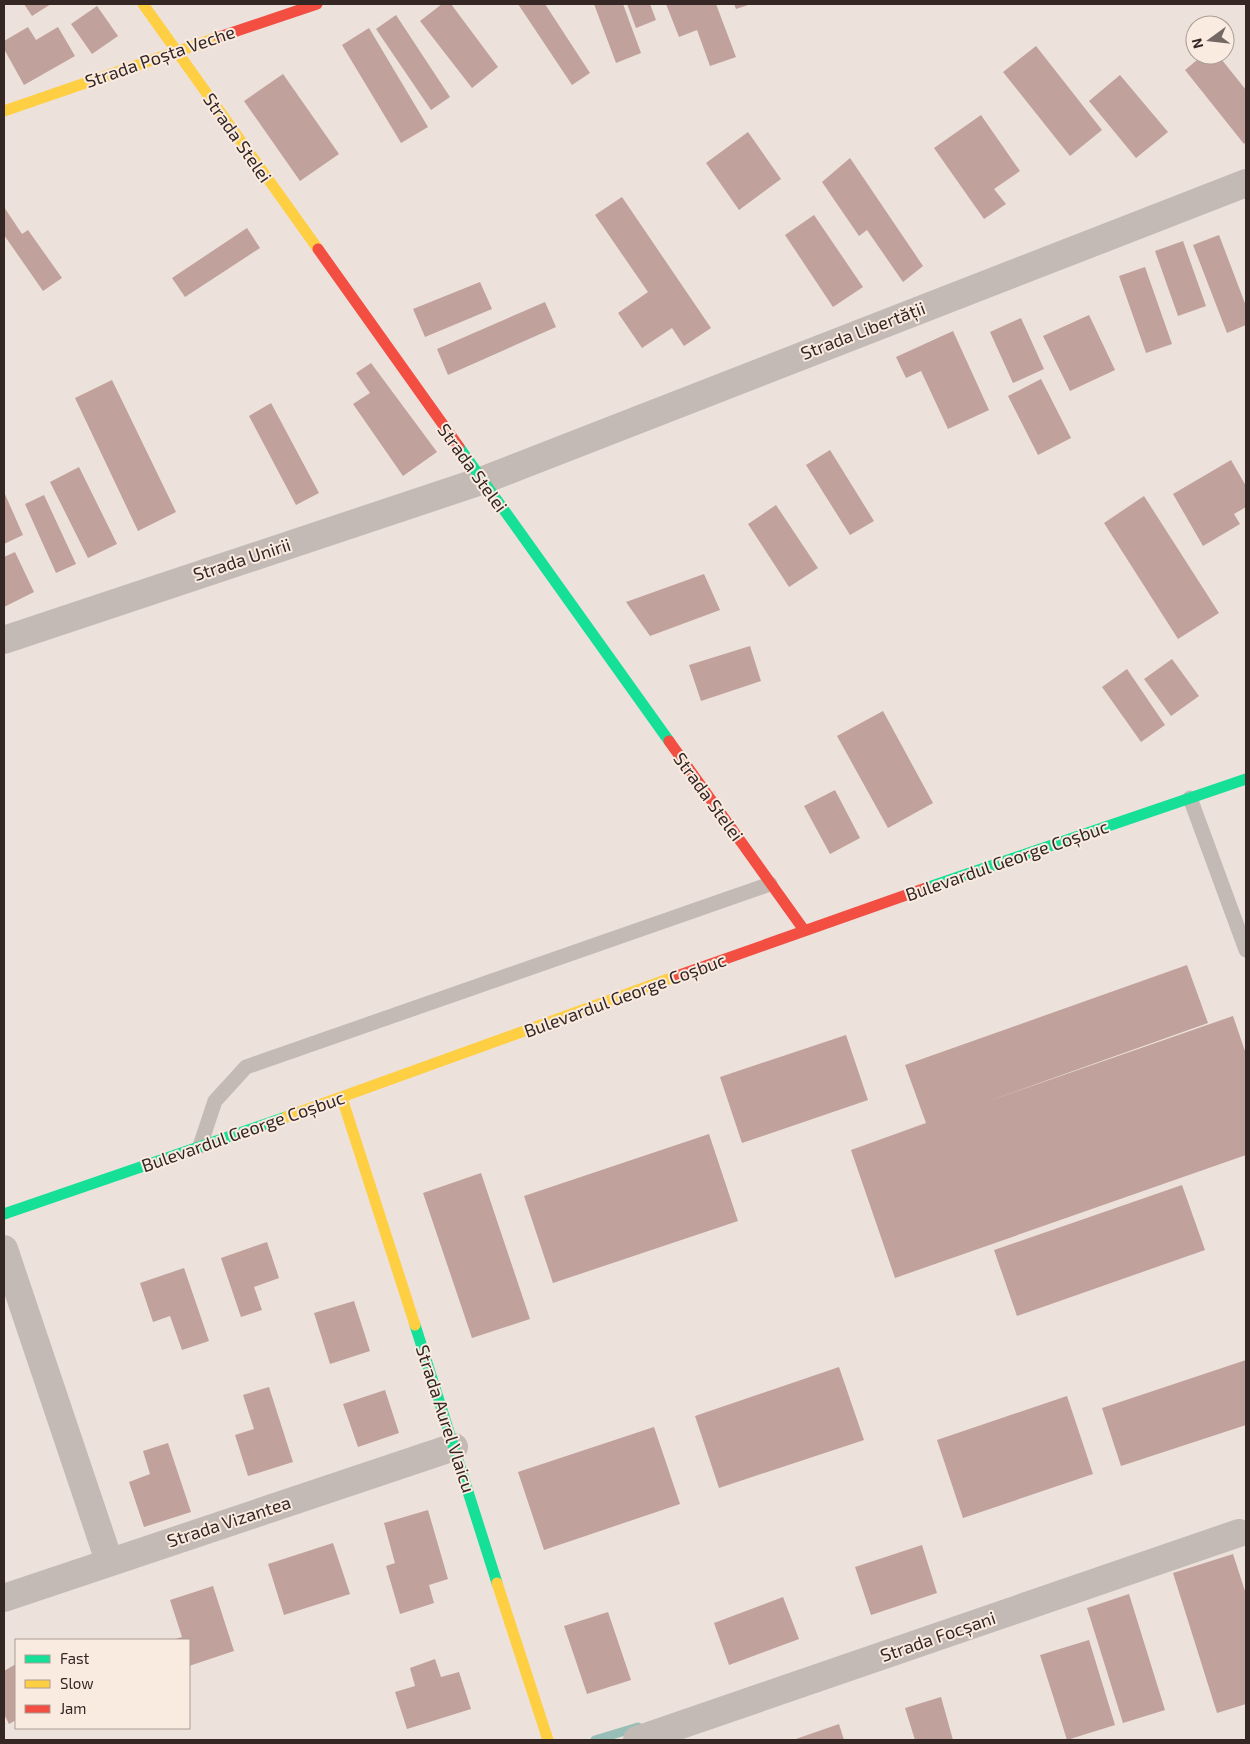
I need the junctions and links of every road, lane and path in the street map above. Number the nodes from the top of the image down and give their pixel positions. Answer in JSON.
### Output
{"nodes":[{"id":1,"x":143,"y":4,"type":"edge"},
{"id":2,"x":317,"y":4,"type":"edge"},
{"id":3,"x":176,"y":51,"type":"junction"},
{"id":4,"x":4,"y":111,"type":"edge"},
{"id":5,"x":1246,"y":183,"type":"edge"},
{"id":6,"x":481,"y":481,"type":"junction"},
{"id":7,"x":4,"y":640,"type":"edge"},
{"id":8,"x":1246,"y":779,"type":"edge"},
{"id":9,"x":1190,"y":798,"type":"junction"},
{"id":10,"x":770,"y":884,"type":"junction"},
{"id":11,"x":804,"y":930,"type":"junction"},
{"id":12,"x":1246,"y":950,"type":"edge"},
{"id":13,"x":342,"y":1098,"type":"junction"},
{"id":14,"x":200,"y":1146,"type":"junction"},
{"id":15,"x":4,"y":1214,"type":"edge"},
{"id":16,"x":4,"y":1249,"type":"edge"},
{"id":17,"x":454,"y":1447,"type":"junction"},
{"id":18,"x":1239,"y":1533,"type":"dead end"},
{"id":19,"x":109,"y":1561,"type":"junction"},
{"id":20,"x":4,"y":1598,"type":"edge"},
{"id":21,"x":548,"y":1740,"type":"edge"},
{"id":22,"x":637,"y":1740,"type":"edge"}],
"edges":[{"from":1,"to":3,"type":"main road","name":"Strada Stelei"},
{"from":2,"to":3,"type":"main road","name":"Strada Poșta Veche"},
{"from":3,"to":4,"type":"main road","name":"Strada Poșta Veche"},
{"from":3,"to":6,"type":"main road","name":"Strada Stelei"},
{"from":5,"to":6,"type":"street","name":"Strada Libertății"},
{"from":6,"to":7,"type":"street","name":"Strada Unirii"},
{"from":6,"to":10,"type":"main road","name":"Strada Stelei"},
{"from":8,"to":9,"type":"main road","name":"Bulevardul George Coșbuc"},
{"from":9,"to":11,"type":"main road","name":"Bulevardul George Coșbuc"},
{"from":9,"to":12,"type":"lane"},
{"from":10,"to":11,"type":"main road","name":"Strada Stelei"},
{"from":10,"to":14,"type":"lane"},
{"from":11,"to":13,"type":"main road","name":"Bulevardul George Coșbuc"},
{"from":13,"to":14,"type":"main road","name":"Bulevardul George Coșbuc"},
{"from":13,"to":17,"type":"main road","name":"Strada Aurel Vlaicu"},
{"from":14,"to":15,"type":"main road","name":"Bulevardul George Coșbuc"},
{"from":16,"to":19,"type":"street"},
{"from":17,"to":19,"type":"street","name":"Strada Vizantea"},
{"from":17,"to":21,"type":"main road","name":"Strada Aurel Vlaicu"},
{"from":18,"to":22,"type":"street","name":"Strada Focșani"},
{"from":19,"to":20,"type":"street","name":"Strada Vizantea"}]}
